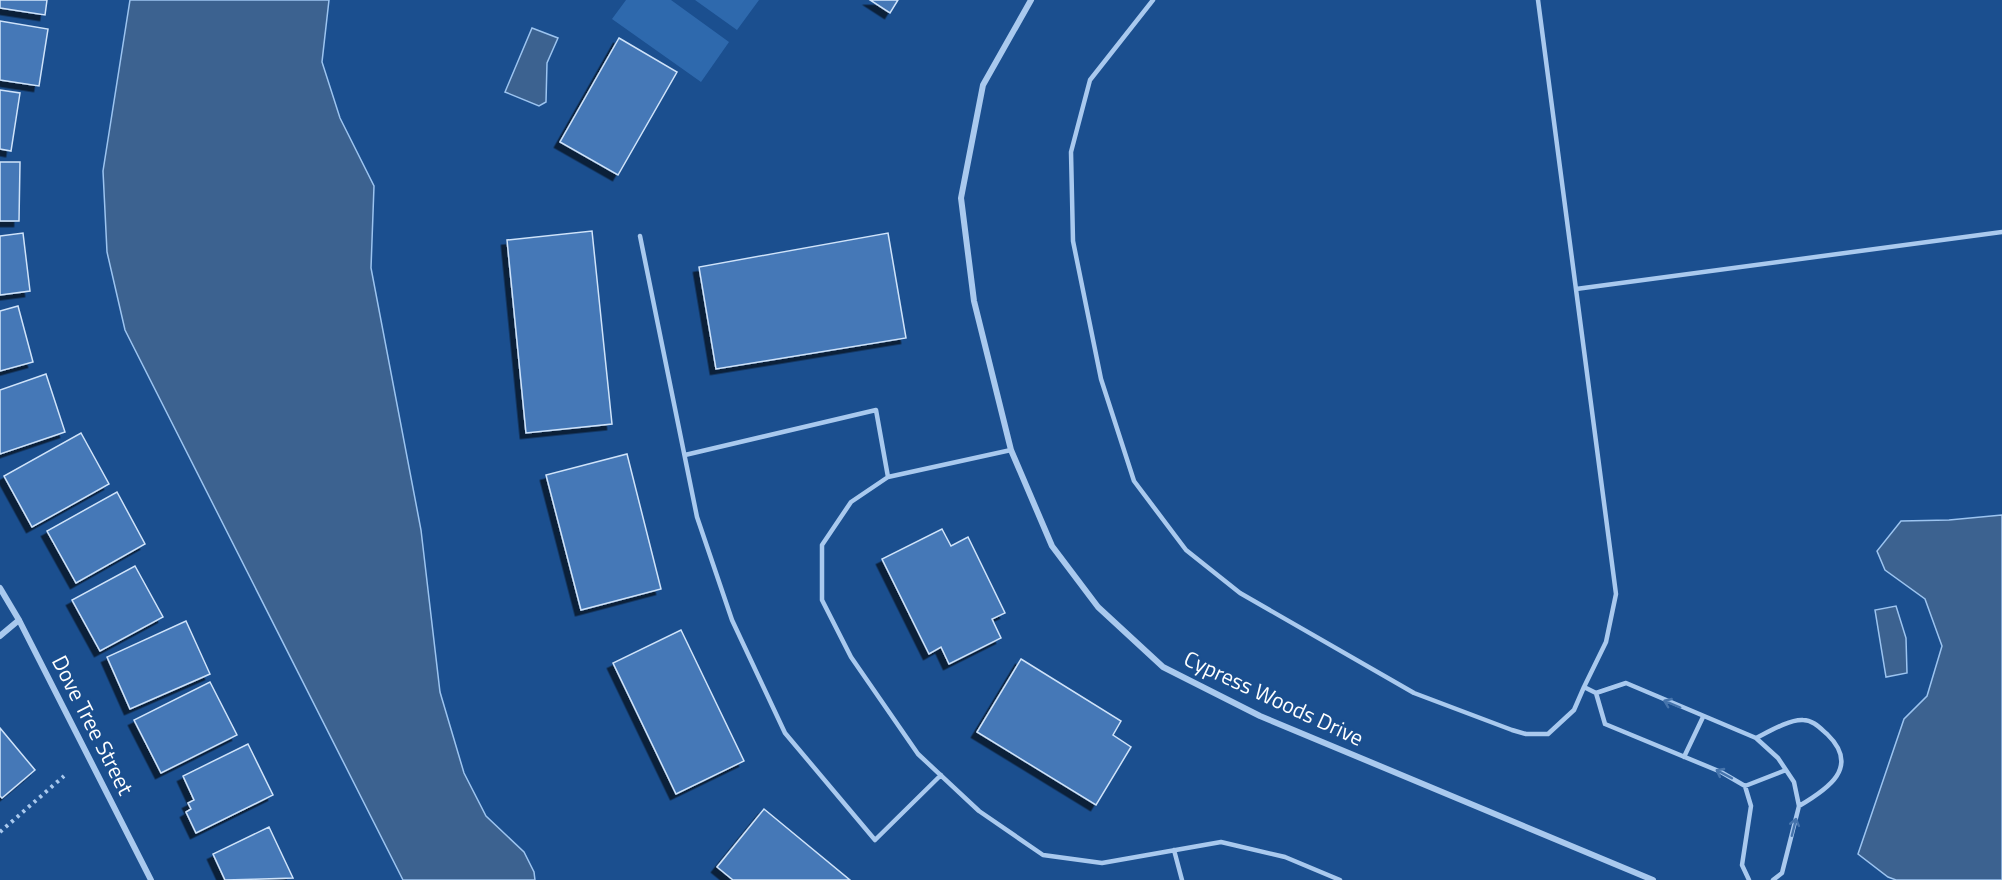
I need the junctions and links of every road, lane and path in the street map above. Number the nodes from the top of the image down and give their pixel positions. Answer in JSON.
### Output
{"nodes":[{"id":1,"x":1031,"y":0,"type":"edge"},
{"id":2,"x":1153,"y":0,"type":"edge"},
{"id":3,"x":1538,"y":0,"type":"edge"},
{"id":4,"x":2002,"y":232,"type":"edge"},
{"id":5,"x":640,"y":236,"type":"dead end"},
{"id":6,"x":1576,"y":289,"type":"junction"},
{"id":7,"x":1011,"y":450,"type":"junction"},
{"id":8,"x":685,"y":455,"type":"junction"},
{"id":9,"x":888,"y":477,"type":"junction"},
{"id":10,"x":0,"y":588,"type":"edge"},
{"id":11,"x":18,"y":620,"type":"junction"},
{"id":12,"x":0,"y":636,"type":"edge"},
{"id":13,"x":1584,"y":687,"type":"junction"},
{"id":14,"x":1596,"y":693,"type":"junction"},
{"id":15,"x":1703,"y":717,"type":"junction"},
{"id":16,"x":1756,"y":738,"type":"junction"},
{"id":17,"x":1684,"y":757,"type":"junction"},
{"id":18,"x":1786,"y":770,"type":"junction"},
{"id":19,"x":941,"y":775,"type":"junction"},
{"id":20,"x":64,"y":776,"type":"dead end"},
{"id":21,"x":1745,"y":786,"type":"junction"},
{"id":22,"x":1799,"y":806,"type":"junction"},
{"id":23,"x":0,"y":832,"type":"edge"},
{"id":24,"x":1174,"y":850,"type":"junction"},
{"id":25,"x":152,"y":880,"type":"edge"},
{"id":26,"x":1182,"y":880,"type":"edge"},
{"id":27,"x":1340,"y":880,"type":"edge"},
{"id":28,"x":1653,"y":880,"type":"edge"},
{"id":29,"x":1749,"y":880,"type":"edge"},
{"id":30,"x":1773,"y":880,"type":"edge"}],
"edges":[{"from":1,"to":7,"type":"street","name":"Cypress Woods Drive"},
{"from":2,"to":13,"type":"lane"},
{"from":3,"to":6,"type":"lane"},
{"from":4,"to":6,"type":"lane"},
{"from":5,"to":8,"type":"lane"},
{"from":6,"to":13,"type":"lane"},
{"from":7,"to":9,"type":"lane"},
{"from":7,"to":28,"type":"street","name":"Cypress Woods Drive"},
{"from":8,"to":9,"type":"lane"},
{"from":8,"to":19,"type":"lane"},
{"from":9,"to":19,"type":"lane"},
{"from":10,"to":11,"type":"street","name":"Dove Tree Street"},
{"from":11,"to":12,"type":"street"},
{"from":11,"to":25,"type":"street","name":"Dove Tree Street"},
{"from":13,"to":14,"type":"lane"},
{"from":15,"to":14,"type":"lane","one_way":true},
{"from":14,"to":17,"type":"lane"},
{"from":15,"to":16,"type":"lane"},
{"from":15,"to":17,"type":"lane"},
{"from":16,"to":18,"type":"lane"},
{"from":16,"to":22,"type":"lane"},
{"from":21,"to":17,"type":"lane","one_way":true},
{"from":18,"to":21,"type":"lane"},
{"from":18,"to":22,"type":"lane"},
{"from":19,"to":24,"type":"lane"},
{"from":20,"to":23,"type":"path"},
{"from":21,"to":29,"type":"lane"},
{"from":30,"to":22,"type":"lane","one_way":true},
{"from":24,"to":26,"type":"lane"},
{"from":24,"to":27,"type":"lane"}]}
